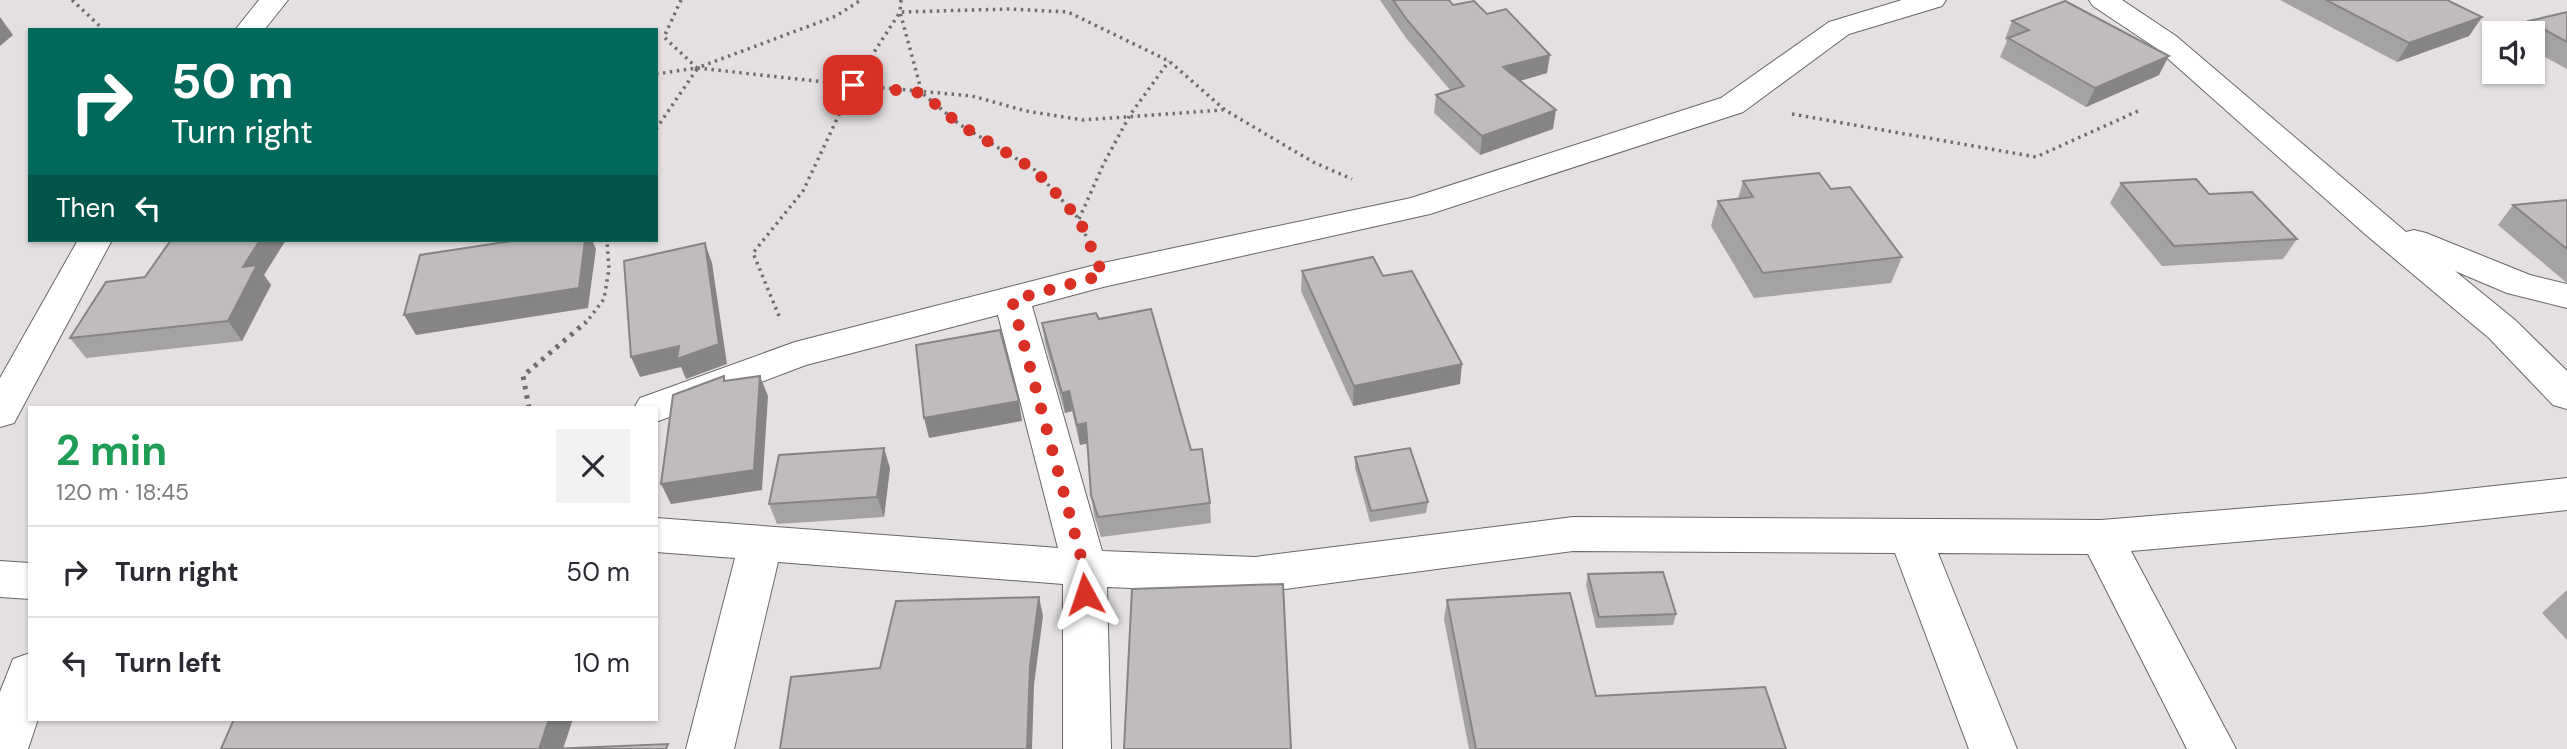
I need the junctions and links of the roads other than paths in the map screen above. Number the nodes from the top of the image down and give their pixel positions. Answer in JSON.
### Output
{"nodes":[{"id":1,"x":274,"y":0,"type":"edge"},
{"id":2,"x":1932,"y":0,"type":"edge"},
{"id":3,"x":2103,"y":0,"type":"edge"},
{"id":4,"x":251,"y":28,"type":"edge"},
{"id":5,"x":2377,"y":226,"type":"junction"},
{"id":6,"x":94,"y":242,"type":"edge"},
{"id":7,"x":2567,"y":296,"type":"edge"},
{"id":8,"x":1012,"y":300,"type":"junction"},
{"id":9,"x":2567,"y":395,"type":"edge"},
{"id":10,"x":658,"y":406,"type":"edge"},
{"id":11,"x":0,"y":413,"type":"edge"},
{"id":12,"x":2567,"y":494,"type":"edge"},
{"id":13,"x":1909,"y":534,"type":"junction"},
{"id":14,"x":658,"y":535,"type":"edge"},
{"id":15,"x":2101,"y":537,"type":"junction"},
{"id":16,"x":761,"y":542,"type":"junction"},
{"id":17,"x":1084,"y":568,"type":"junction"},
{"id":18,"x":0,"y":579,"type":"edge"},
{"id":19,"x":28,"y":582,"type":"edge"},
{"id":20,"x":28,"y":679,"type":"edge"},
{"id":21,"x":4,"y":749,"type":"edge"},
{"id":22,"x":710,"y":749,"type":"edge"},
{"id":23,"x":1087,"y":749,"type":"edge"},
{"id":24,"x":1993,"y":749,"type":"edge"},
{"id":25,"x":2212,"y":749,"type":"edge"}],
"edges":[{"from":1,"to":4,"type":"street"},
{"from":2,"to":8,"type":"street"},
{"from":3,"to":5,"type":"street"},
{"from":5,"to":7,"type":"street"},
{"from":5,"to":9,"type":"street"},
{"from":6,"to":11,"type":"street"},
{"from":8,"to":10,"type":"street"},
{"from":8,"to":17,"type":"street"},
{"from":12,"to":15,"type":"street"},
{"from":13,"to":15,"type":"street"},
{"from":13,"to":17,"type":"street"},
{"from":13,"to":24,"type":"street"},
{"from":14,"to":16,"type":"street"},
{"from":15,"to":25,"type":"street"},
{"from":16,"to":17,"type":"street"},
{"from":16,"to":22,"type":"street"},
{"from":17,"to":23,"type":"street"},
{"from":18,"to":19,"type":"street"},
{"from":20,"to":21,"type":"street"}]}
